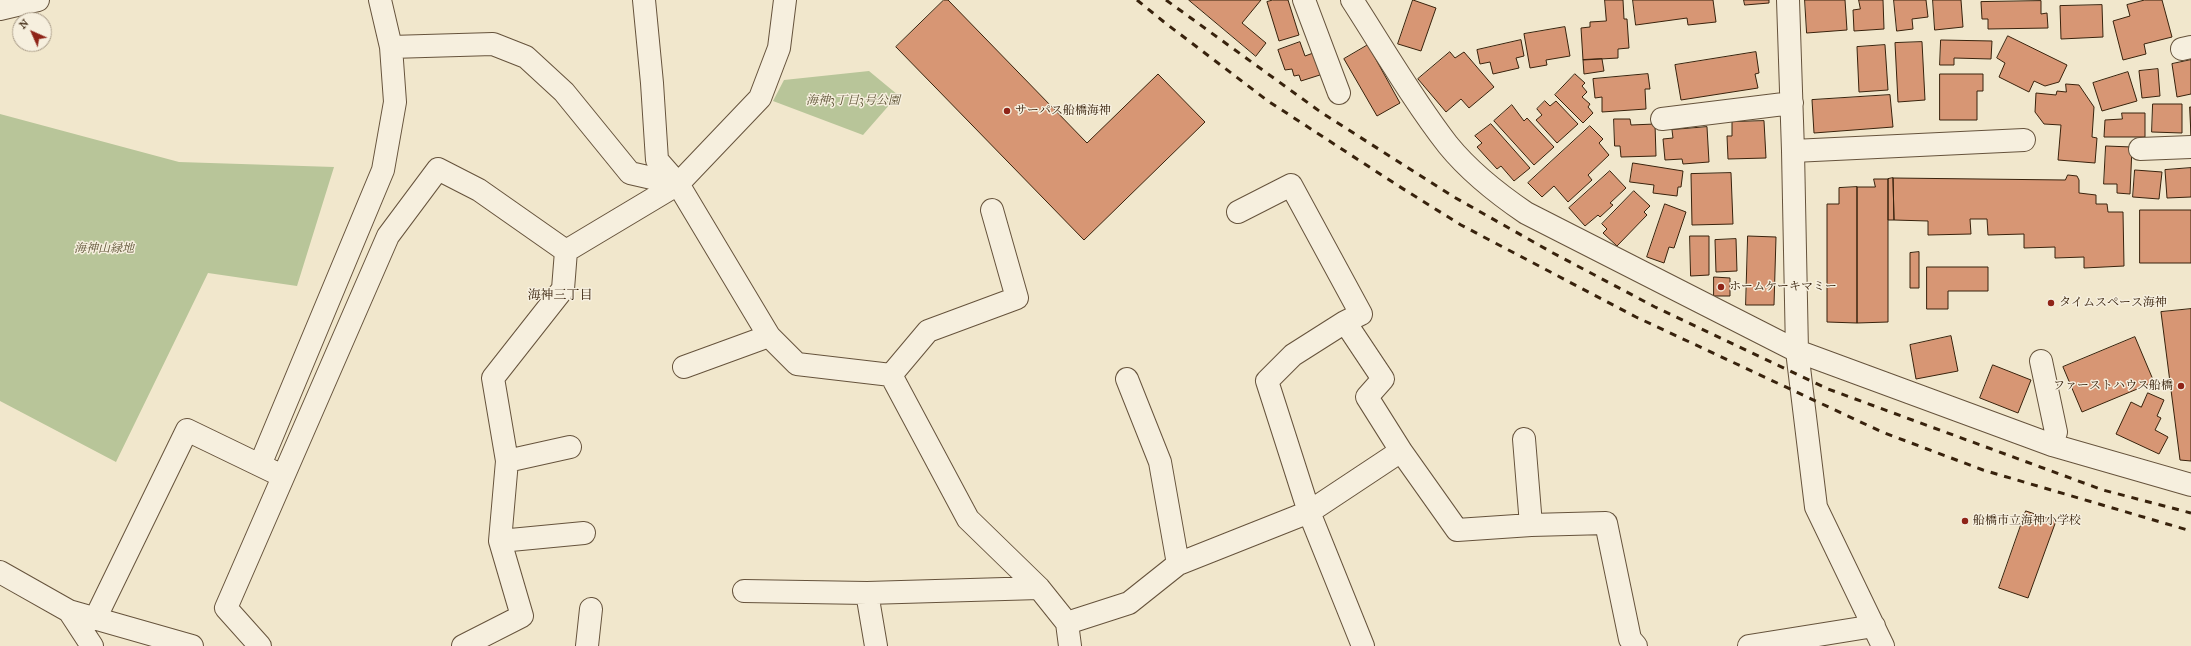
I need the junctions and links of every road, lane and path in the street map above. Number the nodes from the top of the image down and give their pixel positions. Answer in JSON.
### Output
{"nodes":[{"id":1,"x":38,"y":0,"type":"edge"},
{"id":2,"x":380,"y":0,"type":"edge"},
{"id":3,"x":644,"y":0,"type":"edge"},
{"id":4,"x":785,"y":0,"type":"edge"},
{"id":5,"x":1304,"y":0,"type":"edge"},
{"id":6,"x":1352,"y":0,"type":"edge"},
{"id":7,"x":1788,"y":0,"type":"edge"},
{"id":8,"x":0,"y":9,"type":"edge"},
{"id":9,"x":391,"y":47,"type":"junction"},
{"id":10,"x":1339,"y":93,"type":"dead end"},
{"id":11,"x":1792,"y":103,"type":"junction"},
{"id":12,"x":1662,"y":119,"type":"dead end"},
{"id":13,"x":2024,"y":140,"type":"dead end"},
{"id":14,"x":2191,"y":147,"type":"edge"},
{"id":15,"x":2140,"y":149,"type":"dead end"},
{"id":16,"x":1793,"y":151,"type":"junction"},
{"id":17,"x":678,"y":184,"type":"junction"},
{"id":18,"x":992,"y":210,"type":"dead end"},
{"id":19,"x":1238,"y":212,"type":"dead end"},
{"id":20,"x":566,"y":251,"type":"junction"},
{"id":21,"x":1345,"y":322,"type":"junction"},
{"id":22,"x":769,"y":336,"type":"junction"},
{"id":23,"x":1797,"y":351,"type":"junction"},
{"id":24,"x":2041,"y":361,"type":"dead end"},
{"id":25,"x":684,"y":367,"type":"dead end"},
{"id":26,"x":891,"y":375,"type":"junction"},
{"id":27,"x":1126,"y":379,"type":"dead end"},
{"id":28,"x":1524,"y":439,"type":"dead end"},
{"id":29,"x":2052,"y":445,"type":"junction"},
{"id":30,"x":570,"y":447,"type":"dead end"},
{"id":31,"x":1401,"y":451,"type":"junction"},
{"id":32,"x":507,"y":461,"type":"junction"},
{"id":33,"x":260,"y":465,"type":"junction"},
{"id":34,"x":282,"y":477,"type":"junction"},
{"id":35,"x":2191,"y":485,"type":"edge"},
{"id":36,"x":1309,"y":512,"type":"junction"},
{"id":37,"x":1531,"y":525,"type":"junction"},
{"id":38,"x":584,"y":533,"type":"dead end"},
{"id":39,"x":500,"y":541,"type":"junction"},
{"id":40,"x":1178,"y":564,"type":"junction"},
{"id":41,"x":0,"y":572,"type":"edge"},
{"id":42,"x":1039,"y":588,"type":"junction"},
{"id":43,"x":744,"y":591,"type":"dead end"},
{"id":44,"x":868,"y":593,"type":"junction"},
{"id":45,"x":591,"y":609,"type":"dead end"},
{"id":46,"x":69,"y":611,"type":"junction"},
{"id":47,"x":95,"y":619,"type":"junction"},
{"id":48,"x":1067,"y":623,"type":"junction"},
{"id":49,"x":1874,"y":626,"type":"junction"},
{"id":50,"x":92,"y":646,"type":"edge"},
{"id":51,"x":192,"y":646,"type":"edge"},
{"id":52,"x":260,"y":646,"type":"edge"},
{"id":53,"x":463,"y":646,"type":"edge"},
{"id":54,"x":587,"y":646,"type":"edge"},
{"id":55,"x":876,"y":646,"type":"edge"},
{"id":56,"x":1070,"y":646,"type":"edge"},
{"id":57,"x":1363,"y":646,"type":"edge"},
{"id":58,"x":1636,"y":646,"type":"edge"},
{"id":59,"x":1749,"y":646,"type":"edge"},
{"id":60,"x":1883,"y":646,"type":"edge"}],
"edges":[{"from":1,"to":8,"type":"street"},
{"from":2,"to":9,"type":"street"},
{"from":3,"to":17,"type":"street"},
{"from":4,"to":17,"type":"street"},
{"from":5,"to":10,"type":"street"},
{"from":6,"to":23,"type":"street"},
{"from":7,"to":11,"type":"street"},
{"from":9,"to":17,"type":"street"},
{"from":9,"to":33,"type":"street"},
{"from":11,"to":12,"type":"street"},
{"from":11,"to":16,"type":"street"},
{"from":13,"to":16,"type":"street"},
{"from":14,"to":15,"type":"street"},
{"from":16,"to":23,"type":"street"},
{"from":17,"to":20,"type":"street"},
{"from":17,"to":22,"type":"street"},
{"from":18,"to":26,"type":"street"},
{"from":19,"to":21,"type":"street"},
{"from":20,"to":32,"type":"street"},
{"from":20,"to":34,"type":"street"},
{"from":21,"to":31,"type":"street"},
{"from":21,"to":36,"type":"street"},
{"from":22,"to":25,"type":"street"},
{"from":22,"to":26,"type":"street"},
{"from":23,"to":29,"type":"street"},
{"from":23,"to":49,"type":"street"},
{"from":24,"to":29,"type":"street"},
{"from":26,"to":42,"type":"street"},
{"from":27,"to":40,"type":"street"},
{"from":28,"to":37,"type":"street"},
{"from":29,"to":35,"type":"street"},
{"from":30,"to":32,"type":"street"},
{"from":31,"to":36,"type":"street"},
{"from":31,"to":37,"type":"street"},
{"from":32,"to":39,"type":"street"},
{"from":33,"to":34,"type":"street"},
{"from":33,"to":47,"type":"street"},
{"from":34,"to":52,"type":"street"},
{"from":36,"to":40,"type":"street"},
{"from":36,"to":57,"type":"street"},
{"from":37,"to":58,"type":"street"},
{"from":38,"to":39,"type":"street"},
{"from":39,"to":53,"type":"street"},
{"from":40,"to":48,"type":"street"},
{"from":41,"to":46,"type":"street"},
{"from":42,"to":44,"type":"street"},
{"from":42,"to":48,"type":"street"},
{"from":43,"to":44,"type":"street"},
{"from":44,"to":55,"type":"street"},
{"from":45,"to":54,"type":"street"},
{"from":46,"to":47,"type":"street"},
{"from":46,"to":50,"type":"street"},
{"from":47,"to":51,"type":"street"},
{"from":48,"to":56,"type":"street"},
{"from":49,"to":59,"type":"street"},
{"from":49,"to":60,"type":"street"}]}
